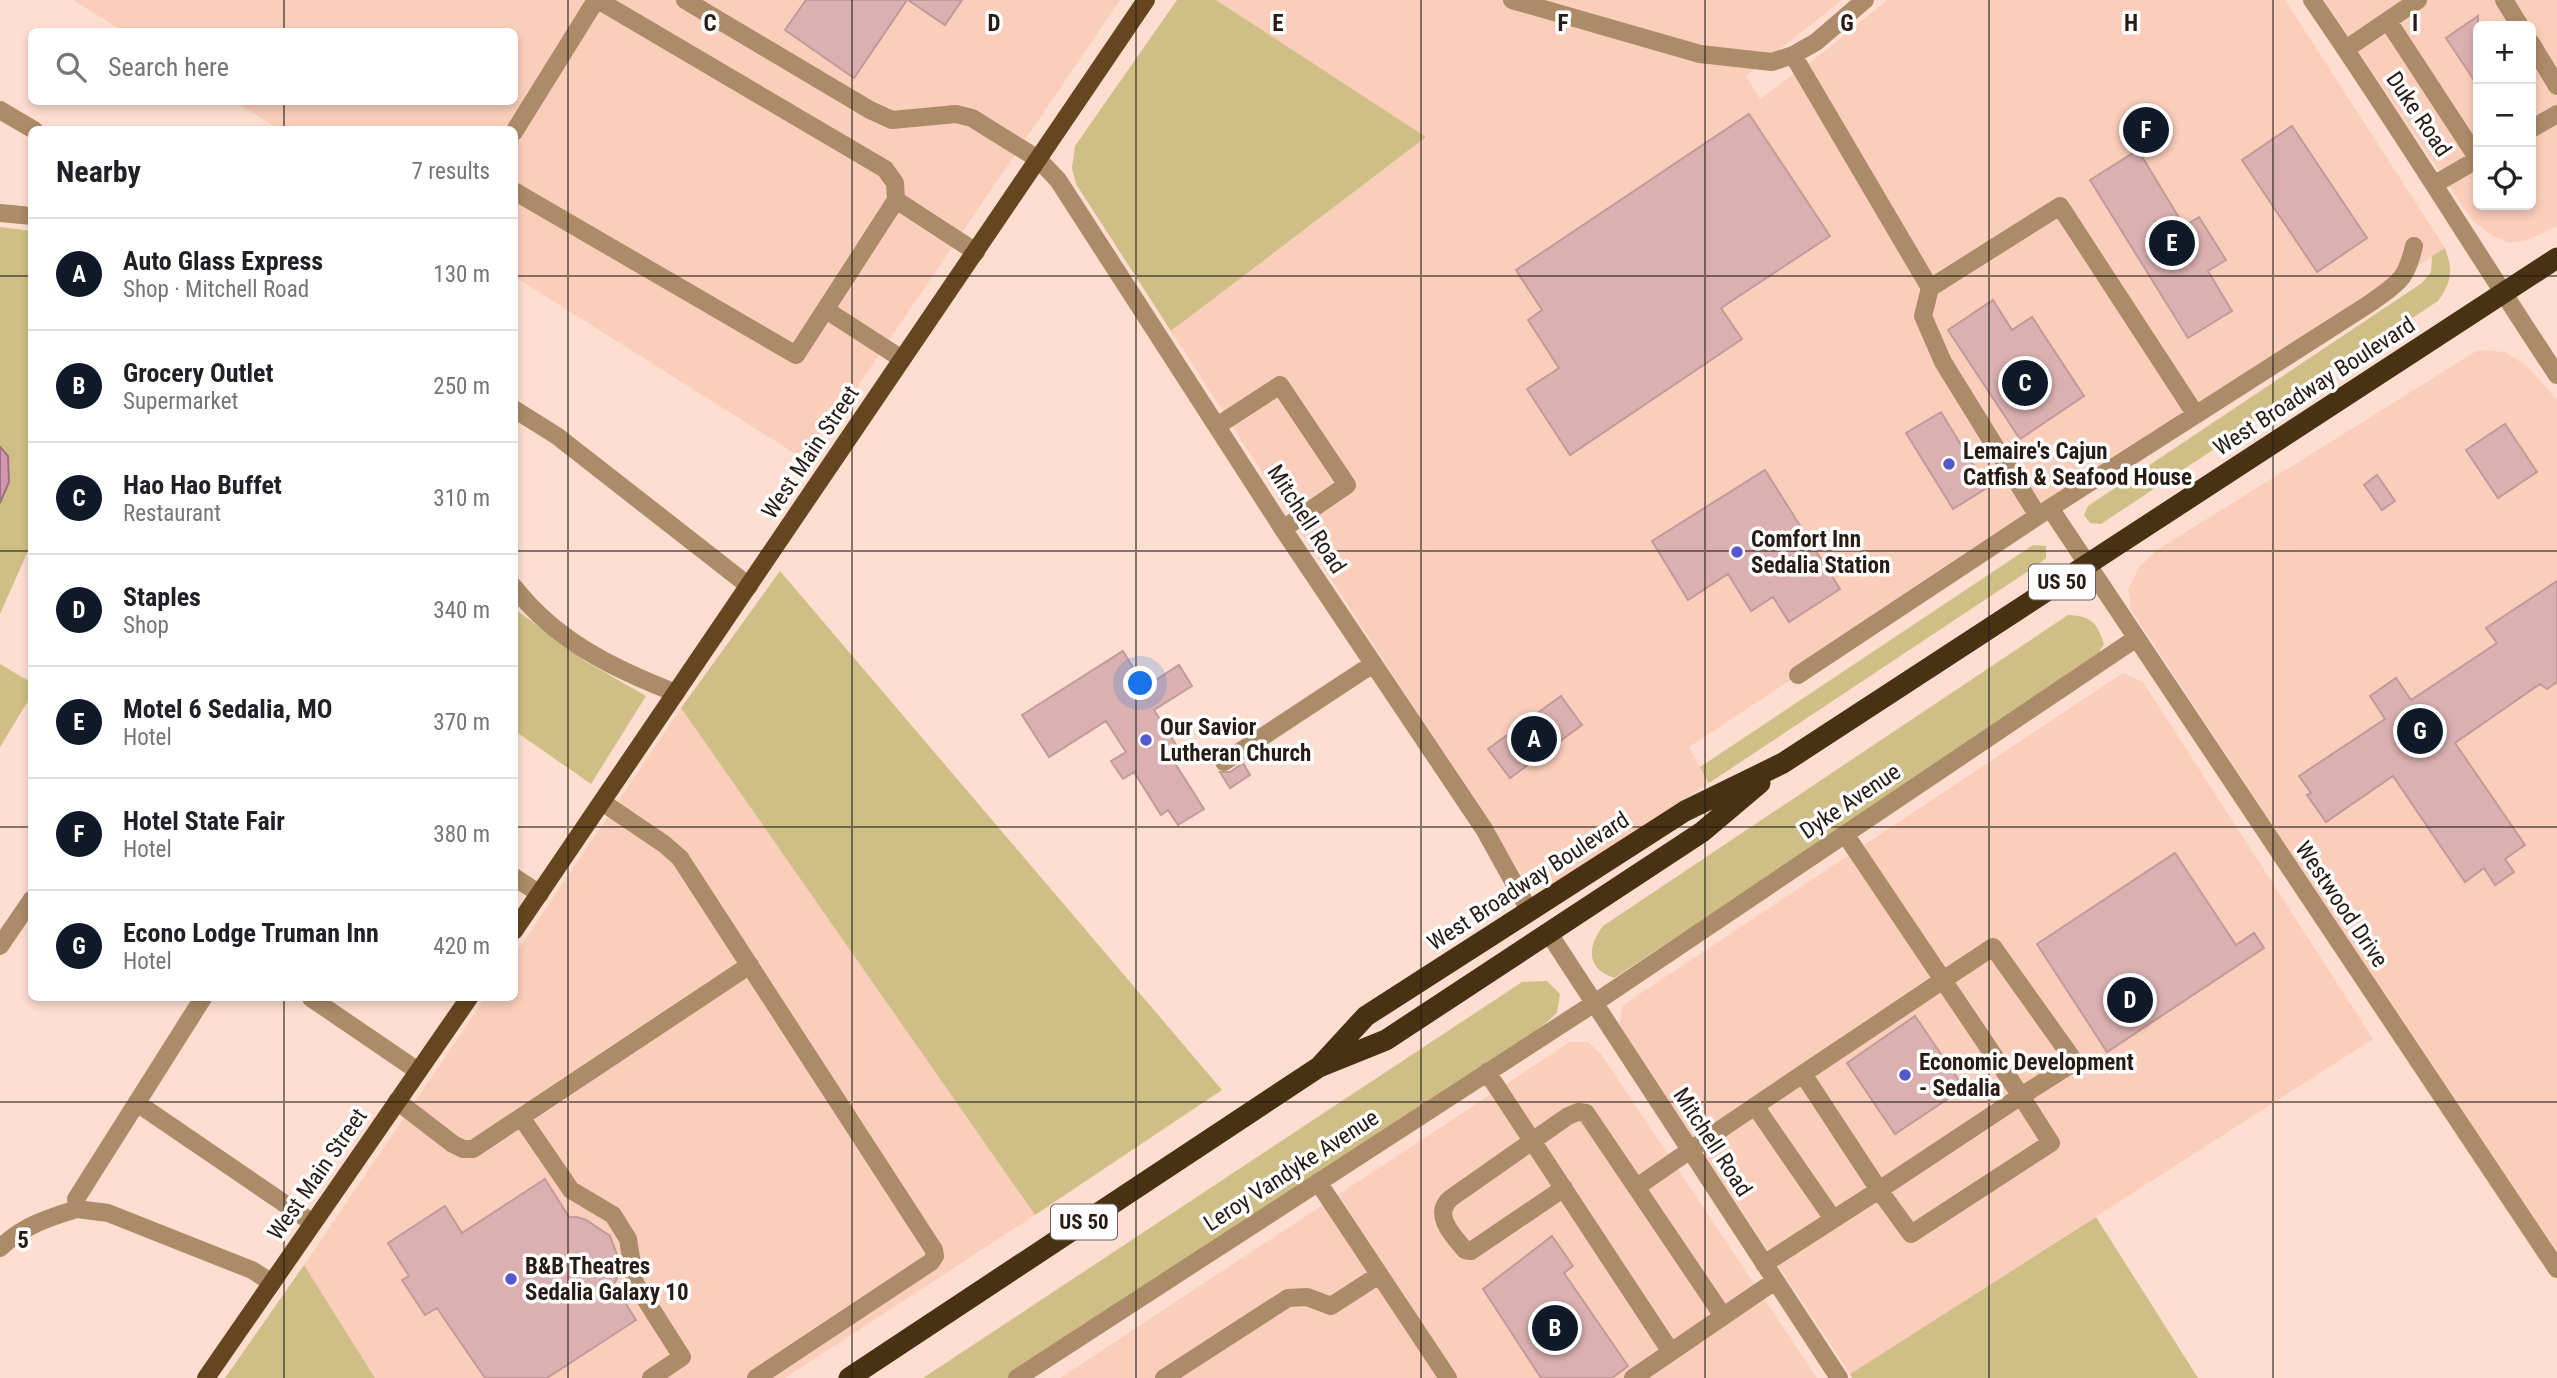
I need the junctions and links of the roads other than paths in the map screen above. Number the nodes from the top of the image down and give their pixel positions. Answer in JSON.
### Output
{"nodes":[{"id":1,"x":597,"y":0,"type":"edge"},
{"id":2,"x":685,"y":0,"type":"edge"},
{"id":3,"x":1146,"y":0,"type":"edge"},
{"id":4,"x":1512,"y":0,"type":"edge"},
{"id":5,"x":1865,"y":0,"type":"edge"},
{"id":6,"x":2312,"y":0,"type":"edge"},
{"id":7,"x":2418,"y":0,"type":"edge"},
{"id":8,"x":2504,"y":0,"type":"edge"},
{"id":9,"x":2388,"y":20,"type":"junction"},
{"id":10,"x":2517,"y":21,"type":"edge"},
{"id":11,"x":2346,"y":49,"type":"junction"},
{"id":12,"x":2536,"y":51,"type":"edge"},
{"id":13,"x":1793,"y":55,"type":"junction"},
{"id":14,"x":2557,"y":86,"type":"edge"},
{"id":15,"x":0,"y":110,"type":"edge"},
{"id":16,"x":2557,"y":114,"type":"edge"},
{"id":17,"x":28,"y":126,"type":"edge"},
{"id":18,"x":518,"y":126,"type":"edge"},
{"id":19,"x":2536,"y":126,"type":"edge"},
{"id":20,"x":1038,"y":159,"type":"junction"},
{"id":21,"x":2435,"y":184,"type":"junction"},
{"id":22,"x":518,"y":193,"type":"edge"},
{"id":23,"x":897,"y":200,"type":"junction"},
{"id":24,"x":0,"y":213,"type":"edge"},
{"id":25,"x":28,"y":216,"type":"edge"},
{"id":26,"x":2414,"y":246,"type":"dead end"},
{"id":27,"x":976,"y":252,"type":"junction"},
{"id":28,"x":2557,"y":258,"type":"edge"},
{"id":29,"x":1930,"y":288,"type":"junction"},
{"id":30,"x":2503,"y":294,"type":"junction"},
{"id":31,"x":826,"y":310,"type":"junction"},
{"id":32,"x":902,"y":359,"type":"junction"},
{"id":33,"x":2557,"y":375,"type":"edge"},
{"id":34,"x":518,"y":412,"type":"edge"},
{"id":35,"x":2196,"y":415,"type":"junction"},
{"id":36,"x":1217,"y":426,"type":"junction"},
{"id":37,"x":2044,"y":512,"type":"junction"},
{"id":38,"x":1283,"y":529,"type":"junction"},
{"id":39,"x":2087,"y":566,"type":"junction"},
{"id":40,"x":748,"y":586,"type":"junction"},
{"id":41,"x":518,"y":591,"type":"edge"},
{"id":42,"x":2135,"y":639,"type":"junction"},
{"id":43,"x":1373,"y":664,"type":"junction"},
{"id":44,"x":1798,"y":675,"type":"dead end"},
{"id":45,"x":676,"y":693,"type":"junction"},
{"id":46,"x":1224,"y":762,"type":"dead end"},
{"id":47,"x":1783,"y":763,"type":"junction"},
{"id":48,"x":602,"y":802,"type":"junction"},
{"id":49,"x":1844,"y":834,"type":"junction"},
{"id":50,"x":518,"y":880,"type":"edge"},
{"id":51,"x":540,"y":894,"type":"junction"},
{"id":52,"x":28,"y":905,"type":"edge"},
{"id":53,"x":1529,"y":911,"type":"junction"},
{"id":54,"x":518,"y":925,"type":"edge"},
{"id":55,"x":1548,"y":932,"type":"junction"},
{"id":56,"x":0,"y":946,"type":"edge"},
{"id":57,"x":750,"y":965,"type":"junction"},
{"id":58,"x":1943,"y":980,"type":"junction"},
{"id":59,"x":201,"y":1001,"type":"edge"},
{"id":60,"x":315,"y":1001,"type":"edge"},
{"id":61,"x":467,"y":1001,"type":"edge"},
{"id":62,"x":1592,"y":1004,"type":"junction"},
{"id":63,"x":1319,"y":1067,"type":"junction"},
{"id":64,"x":418,"y":1071,"type":"junction"},
{"id":65,"x":1487,"y":1072,"type":"junction"},
{"id":66,"x":1803,"y":1074,"type":"junction"},
{"id":67,"x":2021,"y":1096,"type":"junction"},
{"id":68,"x":397,"y":1101,"type":"junction"},
{"id":69,"x":137,"y":1102,"type":"junction"},
{"id":70,"x":1755,"y":1106,"type":"junction"},
{"id":71,"x":521,"y":1117,"type":"junction"},
{"id":72,"x":1532,"y":1141,"type":"junction"},
{"id":73,"x":1689,"y":1151,"type":"junction"},
{"id":74,"x":1318,"y":1182,"type":"junction"},
{"id":75,"x":1637,"y":1187,"type":"junction"},
{"id":76,"x":1564,"y":1188,"type":"junction"},
{"id":77,"x":1879,"y":1190,"type":"junction"},
{"id":78,"x":77,"y":1209,"type":"junction"},
{"id":79,"x":1833,"y":1219,"type":"junction"},
{"id":80,"x":313,"y":1223,"type":"junction"},
{"id":81,"x":0,"y":1248,"type":"edge"},
{"id":82,"x":1764,"y":1264,"type":"junction"},
{"id":83,"x":2557,"y":1269,"type":"edge"},
{"id":84,"x":1379,"y":1275,"type":"junction"},
{"id":85,"x":1775,"y":1282,"type":"junction"},
{"id":86,"x":272,"y":1283,"type":"junction"},
{"id":87,"x":1723,"y":1316,"type":"junction"},
{"id":88,"x":1671,"y":1352,"type":"junction"},
{"id":89,"x":206,"y":1378,"type":"edge"},
{"id":90,"x":651,"y":1378,"type":"edge"},
{"id":91,"x":756,"y":1378,"type":"edge"},
{"id":92,"x":849,"y":1378,"type":"edge"},
{"id":93,"x":1017,"y":1378,"type":"edge"},
{"id":94,"x":1164,"y":1378,"type":"edge"},
{"id":95,"x":1448,"y":1378,"type":"edge"},
{"id":96,"x":1633,"y":1378,"type":"edge"},
{"id":97,"x":1839,"y":1378,"type":"edge"}],
"edges":[{"from":1,"to":18,"type":"street"},
{"from":1,"to":23,"type":"street"},
{"from":2,"to":20,"type":"street","name":"Mitchell Road"},
{"from":3,"to":20,"type":"main road","name":"West Main Street"},
{"from":4,"to":13,"type":"street"},
{"from":5,"to":13,"type":"street"},
{"from":6,"to":11,"type":"street","name":"Duke Road"},
{"from":7,"to":9,"type":"street"},
{"from":8,"to":10,"type":"street"},
{"from":9,"to":11,"type":"street"},
{"from":9,"to":21,"type":"street"},
{"from":11,"to":21,"type":"street","name":"Duke Road"},
{"from":12,"to":14,"type":"street"},
{"from":13,"to":29,"type":"street"},
{"from":15,"to":17,"type":"street"},
{"from":16,"to":19,"type":"street"},
{"from":20,"to":27,"type":"main road","name":"West Main Street"},
{"from":20,"to":36,"type":"street","name":"Mitchell Road"},
{"from":21,"to":30,"type":"street","name":"Duke Road"},
{"from":22,"to":31,"type":"street"},
{"from":23,"to":27,"type":"street"},
{"from":23,"to":31,"type":"street"},
{"from":24,"to":25,"type":"street"},
{"from":26,"to":35,"type":"street"},
{"from":27,"to":32,"type":"main road","name":"West Main Street"},
{"from":28,"to":30,"type":"highway","name":"West Broadway Boulevard","number":"US 50"},
{"from":29,"to":35,"type":"street"},
{"from":29,"to":37,"type":"street","name":"Westwood Drive"},
{"from":30,"to":33,"type":"street","name":"Duke Road"},
{"from":30,"to":39,"type":"highway","name":"West Broadway Boulevard","number":"US 50"},
{"from":31,"to":32,"type":"street"},
{"from":32,"to":40,"type":"main road","name":"West Main Street"},
{"from":34,"to":40,"type":"street"},
{"from":35,"to":37,"type":"street"},
{"from":36,"to":38,"type":"street","name":"Mitchell Road"},
{"from":36,"to":38,"type":"street"},
{"from":37,"to":39,"type":"street","name":"Westwood Drive"},
{"from":37,"to":44,"type":"street"},
{"from":38,"to":43,"type":"street","name":"Mitchell Road"},
{"from":39,"to":42,"type":"street","name":"Westwood Drive"},
{"from":39,"to":47,"type":"highway","name":"West Broadway Boulevard","number":"US 50"},
{"from":40,"to":45,"type":"main road","name":"West Main Street"},
{"from":41,"to":45,"type":"street"},
{"from":42,"to":49,"type":"street","name":"Dyke Avenue"},
{"from":42,"to":83,"type":"street","name":"Westwood Drive"},
{"from":43,"to":46,"type":"street"},
{"from":43,"to":53,"type":"street","name":"Mitchell Road"},
{"from":45,"to":48,"type":"main road","name":"West Main Street"},
{"from":47,"to":53,"type":"highway","name":"West Broadway Boulevard","number":"US 50"},
{"from":47,"to":55,"type":"highway","name":"West Broadway Boulevard","number":"US 50"},
{"from":48,"to":51,"type":"main road","name":"West Main Street"},
{"from":48,"to":57,"type":"street"},
{"from":49,"to":58,"type":"street"},
{"from":49,"to":62,"type":"street","name":"Dyke Avenue"},
{"from":50,"to":51,"type":"street"},
{"from":51,"to":54,"type":"main road","name":"West Main Street"},
{"from":52,"to":56,"type":"street"},
{"from":53,"to":63,"type":"highway","name":"West Broadway Boulevard","number":"US 50"},
{"from":55,"to":62,"type":"street","name":"Mitchell Road"},
{"from":55,"to":63,"type":"highway","name":"West Broadway Boulevard","number":"US 50"},
{"from":57,"to":71,"type":"street"},
{"from":57,"to":91,"type":"street"},
{"from":58,"to":66,"type":"street"},
{"from":58,"to":67,"type":"street"},
{"from":58,"to":67,"type":"street"},
{"from":59,"to":69,"type":"street"},
{"from":60,"to":64,"type":"street"},
{"from":61,"to":64,"type":"main road","name":"West Main Street"},
{"from":62,"to":65,"type":"street","name":"Leroy Vandyke Avenue"},
{"from":62,"to":73,"type":"street","name":"Mitchell Road"},
{"from":63,"to":92,"type":"highway","name":"West Broadway Boulevard","number":"US 50"},
{"from":64,"to":68,"type":"main road","name":"West Main Street"},
{"from":65,"to":72,"type":"street"},
{"from":65,"to":74,"type":"street","name":"Leroy Vandyke Avenue"},
{"from":66,"to":70,"type":"street"},
{"from":66,"to":77,"type":"street"},
{"from":67,"to":77,"type":"street"},
{"from":67,"to":77,"type":"street"},
{"from":68,"to":71,"type":"street"},
{"from":68,"to":80,"type":"main road","name":"West Main Street"},
{"from":69,"to":78,"type":"street"},
{"from":69,"to":80,"type":"street"},
{"from":70,"to":73,"type":"street"},
{"from":70,"to":79,"type":"street"},
{"from":71,"to":90,"type":"street"},
{"from":72,"to":75,"type":"street"},
{"from":72,"to":76,"type":"street"},
{"from":72,"to":76,"type":"street"},
{"from":73,"to":75,"type":"street"},
{"from":73,"to":82,"type":"street","name":"Mitchell Road"},
{"from":74,"to":84,"type":"street"},
{"from":74,"to":93,"type":"street","name":"Leroy Vandyke Avenue"},
{"from":75,"to":87,"type":"street"},
{"from":76,"to":88,"type":"street"},
{"from":77,"to":79,"type":"street"},
{"from":78,"to":81,"type":"street"},
{"from":78,"to":86,"type":"street"},
{"from":79,"to":82,"type":"street"},
{"from":80,"to":86,"type":"main road","name":"West Main Street"},
{"from":82,"to":85,"type":"street","name":"Mitchell Road"},
{"from":84,"to":94,"type":"street"},
{"from":84,"to":95,"type":"street"},
{"from":85,"to":87,"type":"street"},
{"from":85,"to":97,"type":"street","name":"Mitchell Road"},
{"from":86,"to":89,"type":"main road","name":"West Main Street"},
{"from":87,"to":88,"type":"street"},
{"from":88,"to":96,"type":"street"}]}
